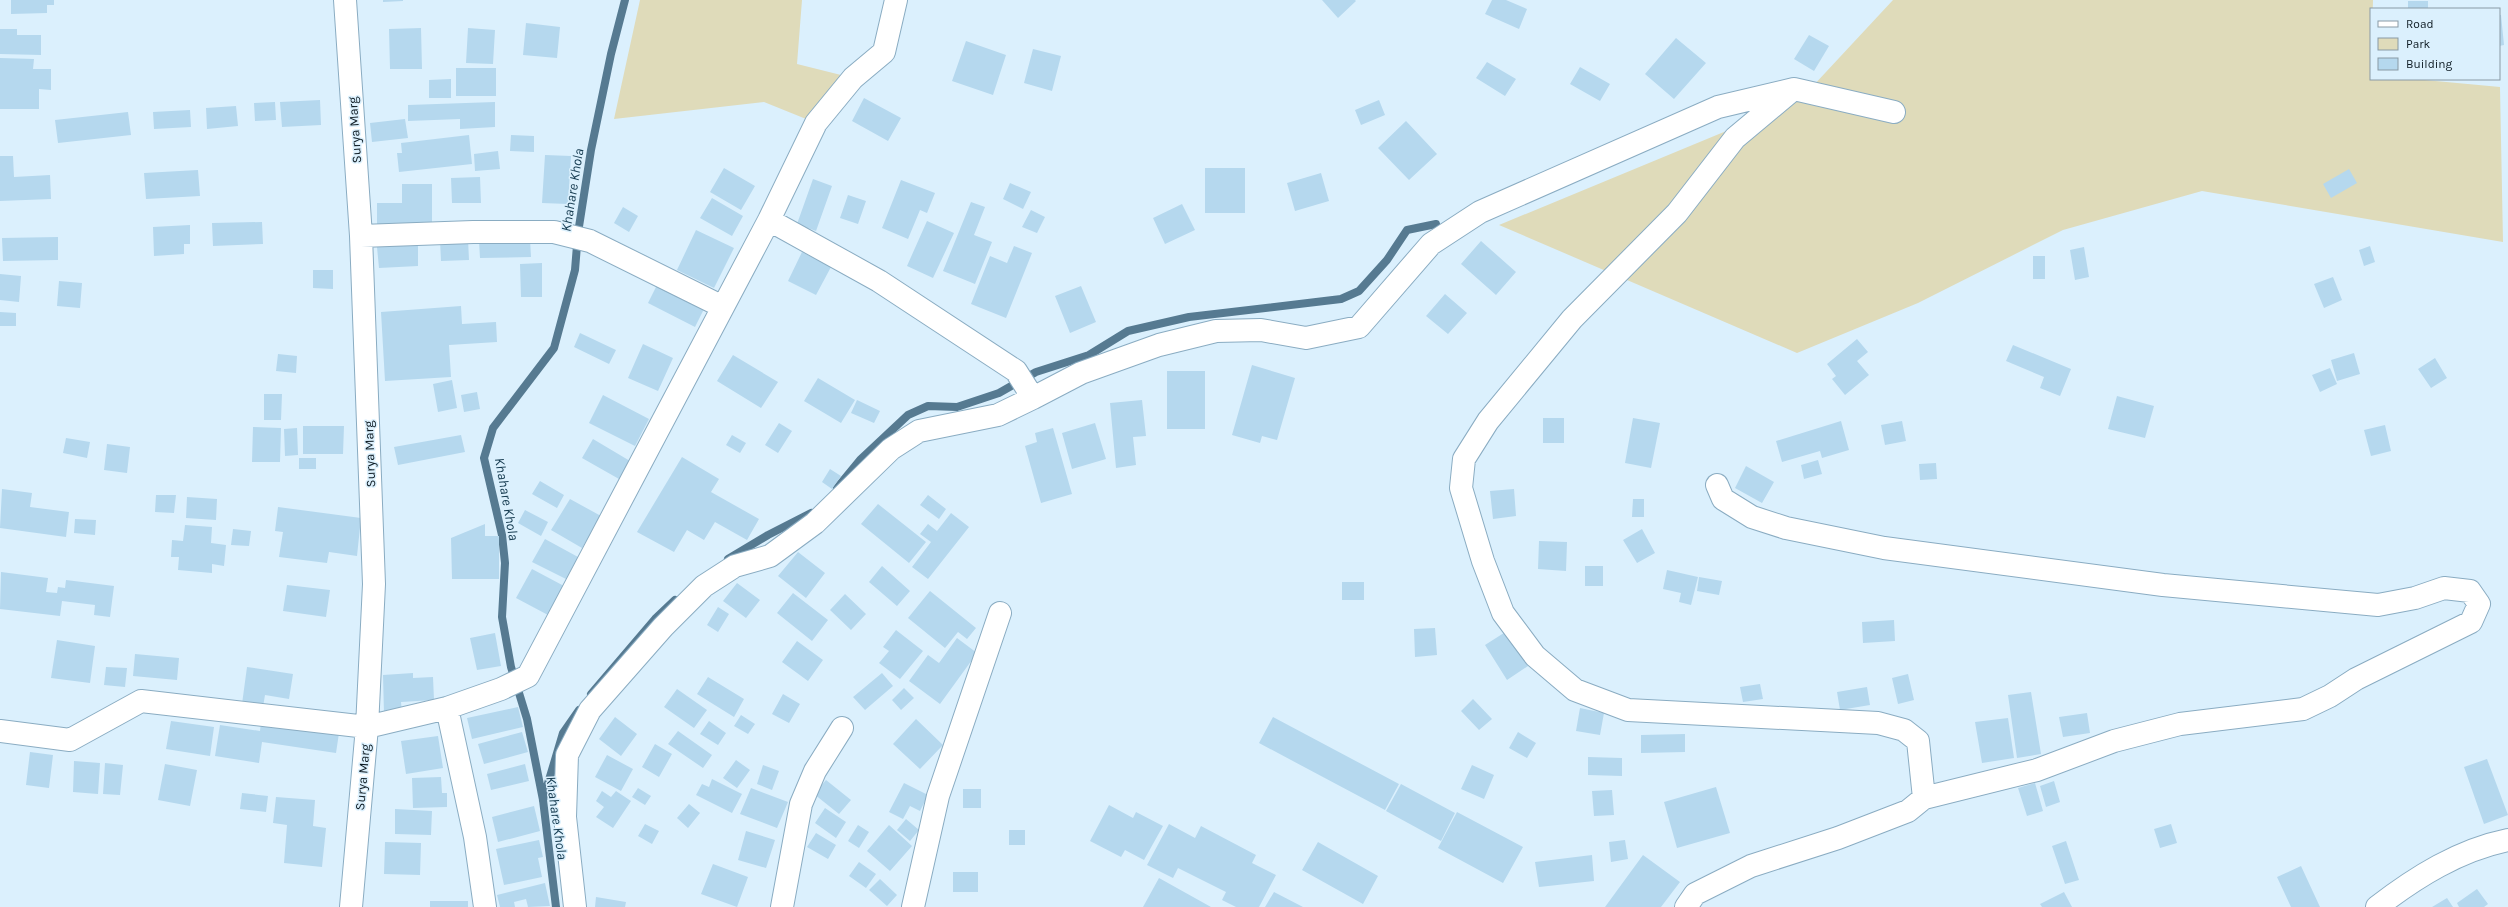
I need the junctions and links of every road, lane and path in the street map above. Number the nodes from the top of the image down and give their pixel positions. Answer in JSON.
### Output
{"nodes":[{"id":1,"x":346,"y":0,"type":"edge"},
{"id":2,"x":896,"y":0,"type":"edge"},
{"id":3,"x":1794,"y":88,"type":"junction"},
{"id":4,"x":1894,"y":112,"type":"dead end"},
{"id":5,"x":769,"y":220,"type":"junction"},
{"id":6,"x":361,"y":236,"type":"junction"},
{"id":7,"x":723,"y":307,"type":"junction"},
{"id":8,"x":1030,"y":393,"type":"junction"},
{"id":9,"x":1717,"y":486,"type":"dead end"},
{"id":10,"x":1000,"y":613,"type":"dead end"},
{"id":11,"x":447,"y":708,"type":"junction"},
{"id":12,"x":367,"y":727,"type":"junction"},
{"id":13,"x":842,"y":728,"type":"dead end"},
{"id":14,"x":0,"y":731,"type":"edge"},
{"id":15,"x":1924,"y":798,"type":"junction"},
{"id":16,"x":2508,"y":840,"type":"edge"},
{"id":17,"x":351,"y":907,"type":"edge"},
{"id":18,"x":485,"y":907,"type":"edge"},
{"id":19,"x":575,"y":907,"type":"edge"},
{"id":20,"x":782,"y":907,"type":"edge"},
{"id":21,"x":913,"y":907,"type":"edge"},
{"id":22,"x":1686,"y":907,"type":"edge"},
{"id":23,"x":2377,"y":907,"type":"edge"}],
"edges":[{"from":1,"to":6,"type":"street","name":"Surya Marg"},
{"from":2,"to":5,"type":"street"},
{"from":3,"to":4,"type":"street"},
{"from":3,"to":8,"type":"street"},
{"from":3,"to":15,"type":"street"},
{"from":5,"to":7,"type":"street"},
{"from":5,"to":8,"type":"street"},
{"from":6,"to":7,"type":"street"},
{"from":6,"to":12,"type":"street","name":"Surya Marg"},
{"from":7,"to":11,"type":"street"},
{"from":8,"to":19,"type":"street"},
{"from":9,"to":15,"type":"street"},
{"from":10,"to":21,"type":"street"},
{"from":11,"to":12,"type":"street"},
{"from":11,"to":18,"type":"street"},
{"from":12,"to":14,"type":"street"},
{"from":12,"to":17,"type":"street","name":"Surya Marg"},
{"from":13,"to":20,"type":"street"},
{"from":15,"to":22,"type":"street"},
{"from":16,"to":23,"type":"street"}]}
